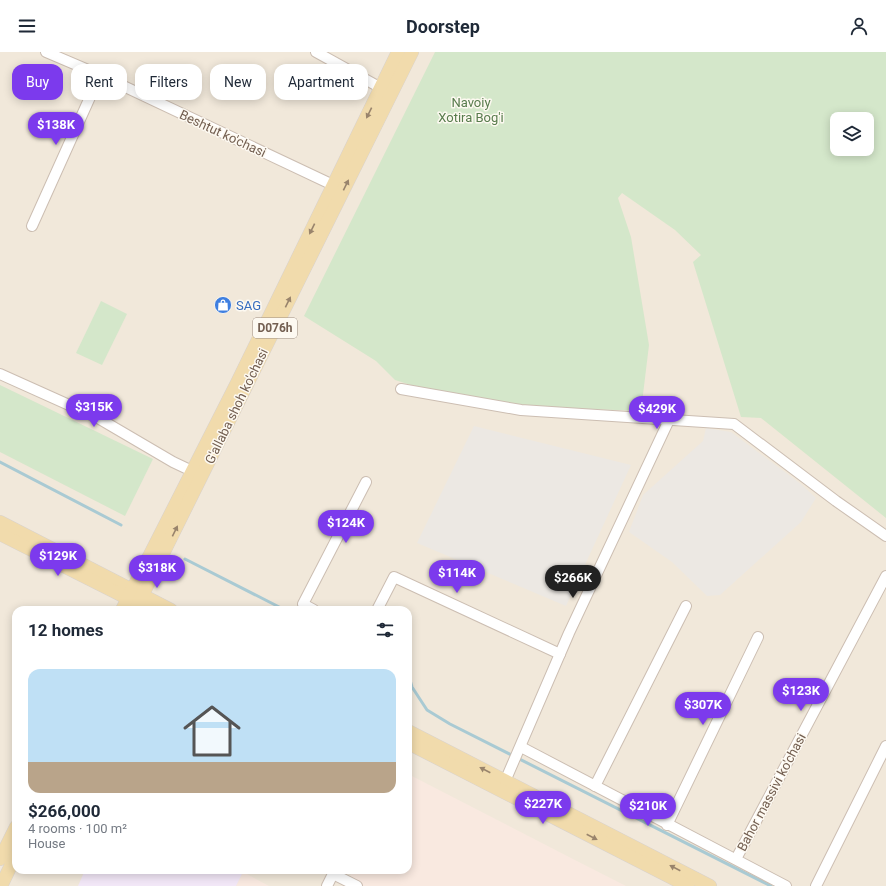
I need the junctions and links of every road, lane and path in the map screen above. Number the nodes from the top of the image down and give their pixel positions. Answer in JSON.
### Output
{"nodes":[{"id":1,"x":46,"y":52,"type":"edge"},
{"id":2,"x":316,"y":52,"type":"edge"},
{"id":3,"x":398,"y":52,"type":"edge"},
{"id":4,"x":412,"y":52,"type":"edge"},
{"id":5,"x":74,"y":64,"type":"edge"},
{"id":6,"x":127,"y":88,"type":"edge"},
{"id":7,"x":381,"y":88,"type":"junction"},
{"id":8,"x":89,"y":100,"type":"edge"},
{"id":9,"x":333,"y":185,"type":"junction"},
{"id":10,"x":32,"y":226,"type":"dead end"},
{"id":11,"x":0,"y":374,"type":"edge"},
{"id":12,"x":401,"y":389,"type":"dead end"},
{"id":13,"x":669,"y":420,"type":"junction"},
{"id":14,"x":192,"y":471,"type":"junction"},
{"id":15,"x":366,"y":482,"type":"dead end"},
{"id":16,"x":0,"y":522,"type":"edge"},
{"id":17,"x":0,"y":534,"type":"edge"},
{"id":18,"x":886,"y":536,"type":"edge"},
{"id":19,"x":886,"y":576,"type":"edge"},
{"id":20,"x":133,"y":601,"type":"edge"},
{"id":21,"x":144,"y":606,"type":"edge"},
{"id":22,"x":154,"y":606,"type":"edge"},
{"id":23,"x":307,"y":606,"type":"edge"},
{"id":24,"x":379,"y":606,"type":"edge"},
{"id":25,"x":686,"y":606,"type":"dead end"},
{"id":26,"x":758,"y":637,"type":"dead end"},
{"id":27,"x":560,"y":654,"type":"junction"},
{"id":28,"x":412,"y":733,"type":"edge"},
{"id":29,"x":412,"y":745,"type":"edge"},
{"id":30,"x":886,"y":746,"type":"edge"},
{"id":31,"x":520,"y":747,"type":"junction"},
{"id":32,"x":503,"y":785,"type":"junction"},
{"id":33,"x":595,"y":786,"type":"junction"},
{"id":34,"x":667,"y":824,"type":"junction"},
{"id":35,"x":12,"y":835,"type":"edge"},
{"id":36,"x":0,"y":859,"type":"edge"},
{"id":37,"x":736,"y":859,"type":"junction"},
{"id":38,"x":12,"y":863,"type":"edge"},
{"id":39,"x":333,"y":874,"type":"edge"},
{"id":40,"x":337,"y":874,"type":"edge"},
{"id":41,"x":1,"y":886,"type":"edge"},
{"id":42,"x":327,"y":886,"type":"edge"},
{"id":43,"x":357,"y":886,"type":"edge"},
{"id":44,"x":688,"y":886,"type":"edge"},
{"id":45,"x":710,"y":886,"type":"edge"},
{"id":46,"x":786,"y":886,"type":"edge"},
{"id":47,"x":816,"y":886,"type":"edge"}],
"edges":[{"from":1,"to":5,"type":"street","name":"Beshtut ko'chasi"},
{"from":2,"to":7,"type":"street"},
{"from":3,"to":7,"type":"main road","name":"G'allaba shoh ko'chasi","number":"D076h"},
{"from":20,"to":4,"type":"main road","name":"G'allaba shoh ko'chasi","number":"D076h","one_way":true},
{"from":6,"to":9,"type":"street","name":"Beshtut ko'chasi"},
{"from":7,"to":9,"type":"main road","name":"G'allaba shoh ko'chasi","number":"D076h","one_way":true},
{"from":8,"to":10,"type":"street"},
{"from":9,"to":14,"type":"main road","name":"G'allaba shoh ko'chasi","number":"D076h","one_way":true},
{"from":11,"to":14,"type":"street"},
{"from":12,"to":13,"type":"street"},
{"from":13,"to":18,"type":"street"},
{"from":13,"to":27,"type":"street"},
{"from":14,"to":20,"type":"main road","name":"G'allaba shoh ko'chasi","number":"D076h"},
{"from":15,"to":23,"type":"street"},
{"from":16,"to":20,"type":"main road"},
{"from":17,"to":20,"type":"main road"},
{"from":19,"to":37,"type":"street","name":"Bahor massivi ko'chasi"},
{"from":20,"to":21,"type":"main road"},
{"from":20,"to":22,"type":"main road"},
{"from":24,"to":27,"type":"street"},
{"from":25,"to":33,"type":"street"},
{"from":26,"to":34,"type":"street"},
{"from":27,"to":31,"type":"street"},
{"from":32,"to":28,"type":"main road","one_way":true},
{"from":29,"to":32,"type":"main road"},
{"from":30,"to":47,"type":"street"},
{"from":31,"to":32,"type":"street"},
{"from":31,"to":33,"type":"street"},
{"from":32,"to":44,"type":"main road","one_way":true},
{"from":45,"to":32,"type":"main road","one_way":true},
{"from":33,"to":34,"type":"street"},
{"from":34,"to":37,"type":"street"},
{"from":35,"to":36,"type":"main road"},
{"from":37,"to":46,"type":"street"},
{"from":38,"to":41,"type":"main road"},
{"from":39,"to":42,"type":"street"},
{"from":40,"to":43,"type":"street"}]}
